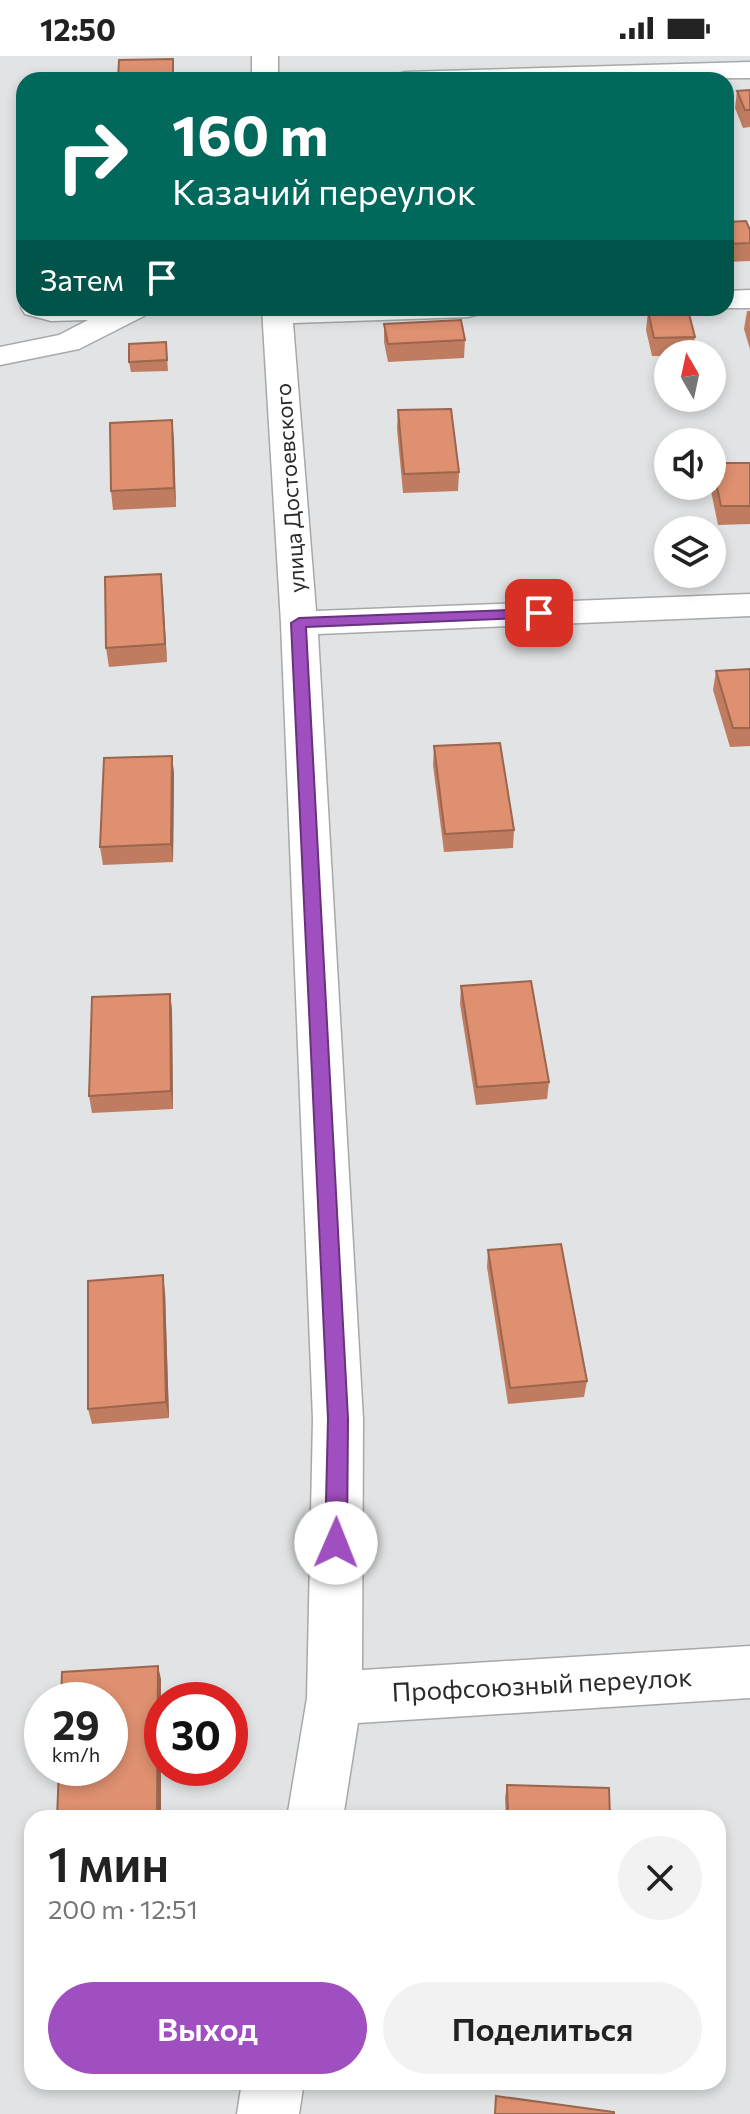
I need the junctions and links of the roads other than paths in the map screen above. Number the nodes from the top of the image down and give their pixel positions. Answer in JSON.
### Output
{"nodes":[{"id":1,"x":750,"y":70,"type":"edge"},
{"id":2,"x":681,"y":72,"type":"edge"},
{"id":3,"x":121,"y":316,"type":"edge"},
{"id":4,"x":278,"y":316,"type":"edge"},
{"id":5,"x":0,"y":356,"type":"edge"},
{"id":6,"x":750,"y":605,"type":"edge"},
{"id":7,"x":299,"y":623,"type":"junction"},
{"id":8,"x":750,"y":1672,"type":"edge"},
{"id":9,"x":334,"y":1698,"type":"junction"},
{"id":10,"x":316,"y":1810,"type":"edge"},
{"id":11,"x":272,"y":2090,"type":"edge"},
{"id":12,"x":268,"y":2114,"type":"edge"}],
"edges":[{"from":1,"to":2,"type":"street"},
{"from":3,"to":5,"type":"street"},
{"from":4,"to":7,"type":"street","name":"улица Достоевского"},
{"from":6,"to":7,"type":"street"},
{"from":7,"to":9,"type":"street","name":"улица Достоевского"},
{"from":8,"to":9,"type":"street","name":"Профсоюзный переулок"},
{"from":9,"to":10,"type":"street","name":"улица Достоевского"},
{"from":11,"to":12,"type":"street"}]}
